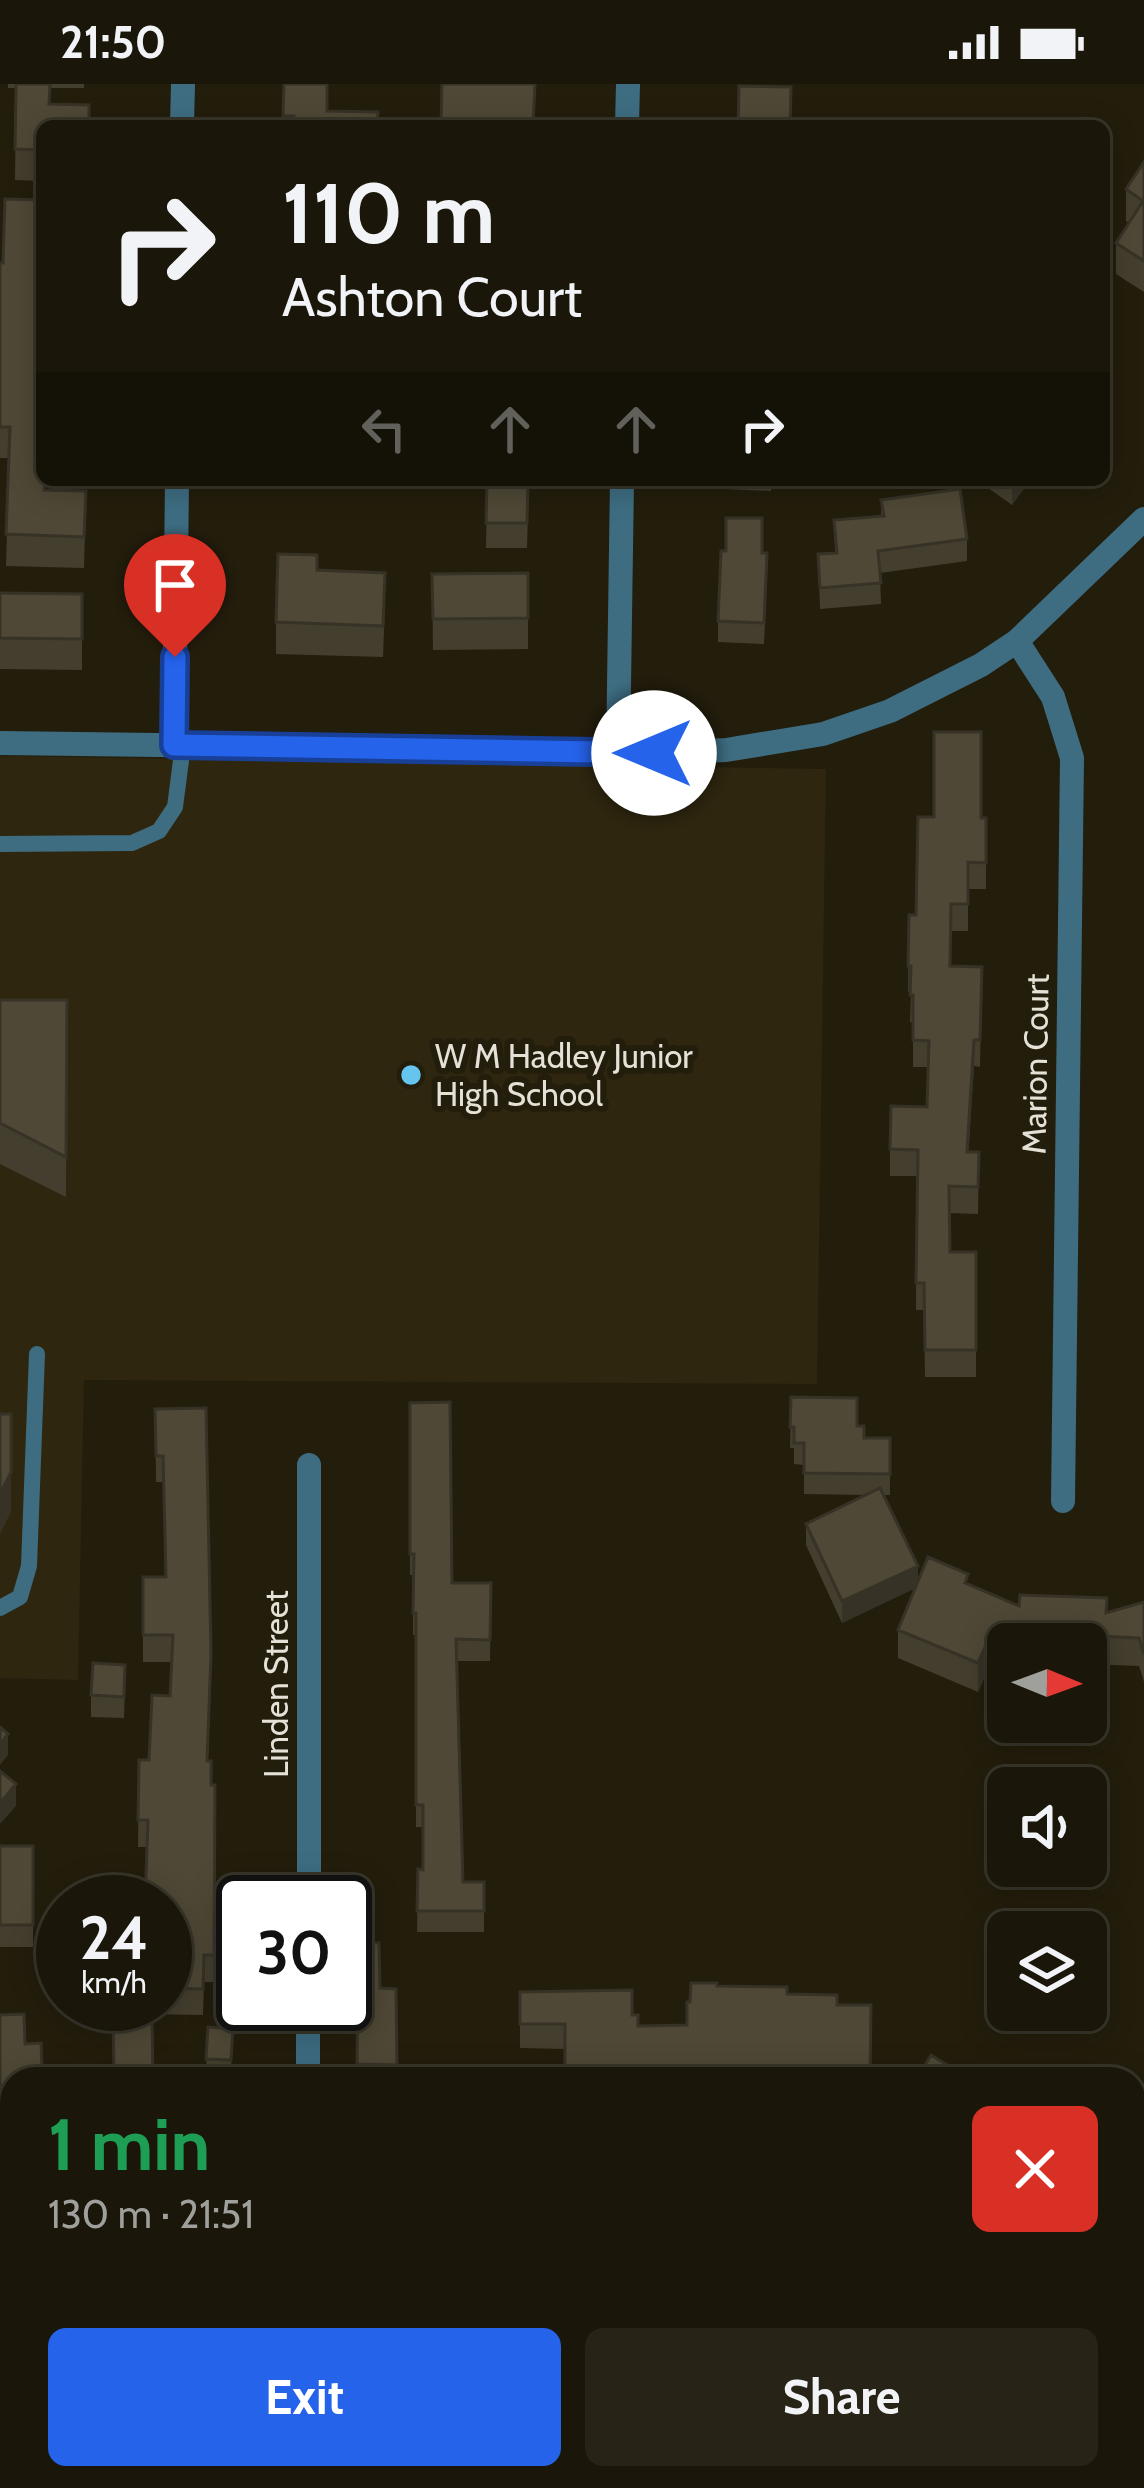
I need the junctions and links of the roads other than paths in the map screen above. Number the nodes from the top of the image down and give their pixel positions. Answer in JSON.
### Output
{"nodes":[{"id":1,"x":183,"y":84,"type":"edge"},
{"id":2,"x":628,"y":84,"type":"edge"},
{"id":3,"x":182,"y":120,"type":"edge"},
{"id":4,"x":627,"y":120,"type":"edge"},
{"id":5,"x":177,"y":486,"type":"edge"},
{"id":6,"x":622,"y":486,"type":"edge"},
{"id":7,"x":1144,"y":519,"type":"edge"},
{"id":8,"x":1017,"y":641,"type":"junction"},
{"id":9,"x":0,"y":743,"type":"edge"},
{"id":10,"x":179,"y":745,"type":"junction"},
{"id":11,"x":618,"y":754,"type":"junction"},
{"id":12,"x":0,"y":844,"type":"edge"},
{"id":13,"x":37,"y":1354,"type":"dead end"},
{"id":14,"x":309,"y":1465,"type":"dead end"},
{"id":15,"x":1064,"y":1502,"type":"dead end"},
{"id":16,"x":0,"y":1608,"type":"edge"},
{"id":17,"x":308,"y":1875,"type":"edge"},
{"id":18,"x":308,"y":2031,"type":"edge"},
{"id":19,"x":308,"y":2067,"type":"edge"}],
"edges":[{"from":1,"to":3,"type":"street"},
{"from":2,"to":4,"type":"street"},
{"from":5,"to":10,"type":"street"},
{"from":6,"to":11,"type":"street"},
{"from":7,"to":8,"type":"street"},
{"from":8,"to":11,"type":"street"},
{"from":8,"to":15,"type":"street","name":"Marion Court"},
{"from":9,"to":10,"type":"street"},
{"from":10,"to":11,"type":"street"},
{"from":10,"to":12,"type":"lane"},
{"from":13,"to":16,"type":"lane"},
{"from":14,"to":17,"type":"street","name":"Linden Street"},
{"from":18,"to":19,"type":"street"}]}
